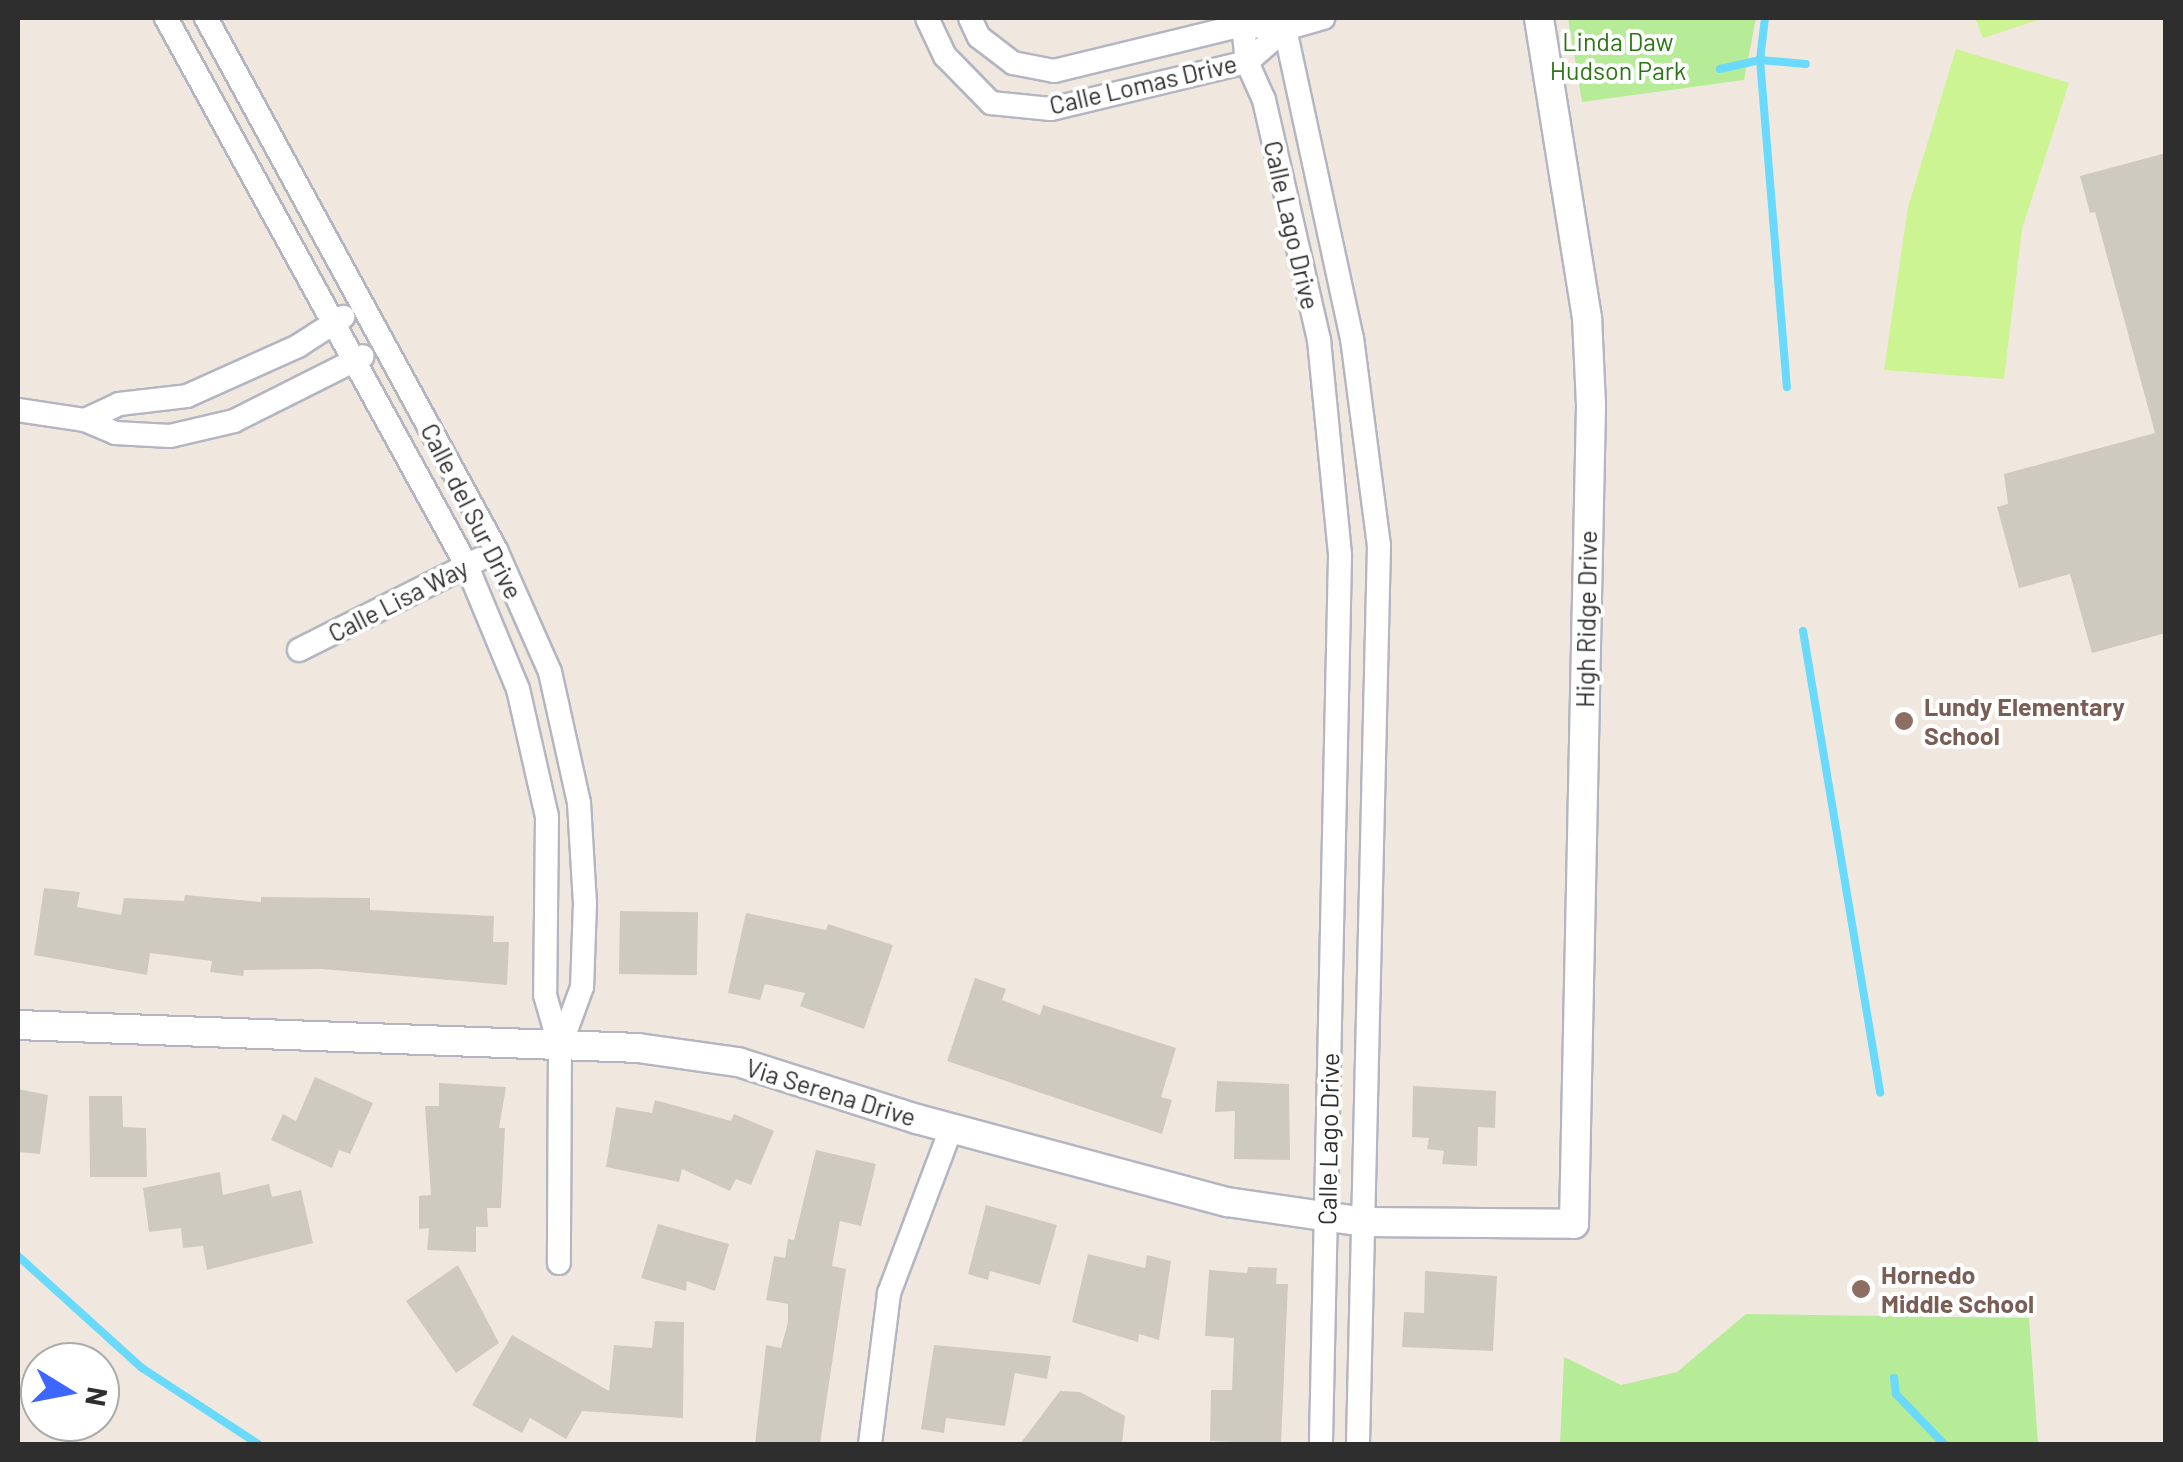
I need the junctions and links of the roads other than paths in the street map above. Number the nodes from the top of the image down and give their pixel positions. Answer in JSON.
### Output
{"nodes":[{"id":1,"x":166,"y":18,"type":"edge"},
{"id":2,"x":206,"y":18,"type":"edge"},
{"id":3,"x":927,"y":18,"type":"edge"},
{"id":4,"x":970,"y":18,"type":"edge"},
{"id":5,"x":1323,"y":18,"type":"edge"},
{"id":6,"x":1539,"y":18,"type":"edge"},
{"id":7,"x":1244,"y":25,"type":"junction"},
{"id":8,"x":1284,"y":30,"type":"junction"},
{"id":9,"x":1247,"y":62,"type":"junction"},
{"id":10,"x":1012,"y":63,"type":"junction"},
{"id":11,"x":991,"y":104,"type":"junction"},
{"id":12,"x":362,"y":304,"type":"junction"},
{"id":13,"x":333,"y":324,"type":"junction"},
{"id":14,"x":383,"y":344,"type":"junction"},
{"id":15,"x":354,"y":361,"type":"junction"},
{"id":16,"x":166,"y":398,"type":"junction"},
{"id":17,"x":18,"y":410,"type":"edge"},
{"id":18,"x":85,"y":420,"type":"junction"},
{"id":19,"x":1363,"y":425,"type":"junction"},
{"id":20,"x":1328,"y":428,"type":"junction"},
{"id":21,"x":170,"y":436,"type":"junction"},
{"id":22,"x":496,"y":550,"type":"junction"},
{"id":23,"x":467,"y":566,"type":"junction"},
{"id":24,"x":300,"y":650,"type":"dead end"},
{"id":25,"x":1334,"y":833,"type":"junction"},
{"id":26,"x":1372,"y":835,"type":"junction"},
{"id":27,"x":18,"y":1025,"type":"edge"},
{"id":28,"x":560,"y":1046,"type":"junction"},
{"id":29,"x":952,"y":1129,"type":"junction"},
{"id":30,"x":1326,"y":1218,"type":"junction"},
{"id":31,"x":1364,"y":1222,"type":"junction"},
{"id":32,"x":1574,"y":1224,"type":"joint"},
{"id":33,"x":559,"y":1262,"type":"dead end"},
{"id":34,"x":870,"y":1444,"type":"edge"},
{"id":35,"x":1321,"y":1444,"type":"edge"},
{"id":36,"x":1358,"y":1444,"type":"edge"}],
"edges":[{"from":1,"to":13,"type":"street","name":"Calle del Sur Drive"},
{"from":2,"to":12,"type":"street","name":"Calle del Sur Drive"},
{"from":3,"to":11,"type":"street"},
{"from":4,"to":10,"type":"street"},
{"from":5,"to":8,"type":"street","name":"Calle Lomas Drive"},
{"from":6,"to":32,"type":"street","name":"High Ridge Drive"},
{"from":7,"to":8,"type":"street","name":"Calle Lomas Drive"},
{"from":7,"to":9,"type":"street","name":"Calle Lago Drive"},
{"from":7,"to":10,"type":"street","name":"Calle Lomas Drive"},
{"from":8,"to":9,"type":"street","name":"Calle Lomas Drive"},
{"from":8,"to":19,"type":"street","name":"Calle Lago Drive"},
{"from":9,"to":11,"type":"street","name":"Calle Lomas Drive"},
{"from":9,"to":20,"type":"street","name":"Calle Lago Drive"},
{"from":10,"to":11,"type":"street"},
{"from":12,"to":13,"type":"street"},
{"from":12,"to":14,"type":"street","name":"Calle del Sur Drive"},
{"from":13,"to":15,"type":"street","name":"Calle del Sur Drive"},
{"from":13,"to":16,"type":"street"},
{"from":14,"to":15,"type":"street"},
{"from":14,"to":22,"type":"street","name":"Calle del Sur Drive"},
{"from":15,"to":21,"type":"street"},
{"from":15,"to":23,"type":"street","name":"Calle del Sur Drive"},
{"from":16,"to":18,"type":"street"},
{"from":16,"to":21,"type":"street"},
{"from":17,"to":18,"type":"street"},
{"from":18,"to":21,"type":"street"},
{"from":19,"to":20,"type":"street"},
{"from":19,"to":26,"type":"street","name":"Calle Lago Drive"},
{"from":20,"to":25,"type":"street","name":"Calle Lago Drive"},
{"from":22,"to":23,"type":"street","name":"Calle Lisa Way"},
{"from":22,"to":28,"type":"street","name":"Calle del Sur Drive"},
{"from":23,"to":24,"type":"street","name":"Calle Lisa Way"},
{"from":23,"to":28,"type":"street","name":"Calle del Sur Drive"},
{"from":25,"to":26,"type":"street"},
{"from":25,"to":30,"type":"street","name":"Calle Lago Drive"},
{"from":26,"to":31,"type":"street","name":"Calle Lago Drive"},
{"from":27,"to":28,"type":"street","name":"Via Serena Drive"},
{"from":28,"to":29,"type":"street","name":"Via Serena Drive"},
{"from":28,"to":33,"type":"street","name":"Calle del Sur Drive"},
{"from":29,"to":30,"type":"street","name":"Via Serena Drive"},
{"from":29,"to":34,"type":"street"},
{"from":30,"to":31,"type":"street","name":"Via Serena Drive"},
{"from":30,"to":35,"type":"street","name":"Calle Lago Drive"},
{"from":31,"to":32,"type":"street","name":"Via Serena Drive"},
{"from":31,"to":36,"type":"street","name":"Calle Lago Drive"}]}
